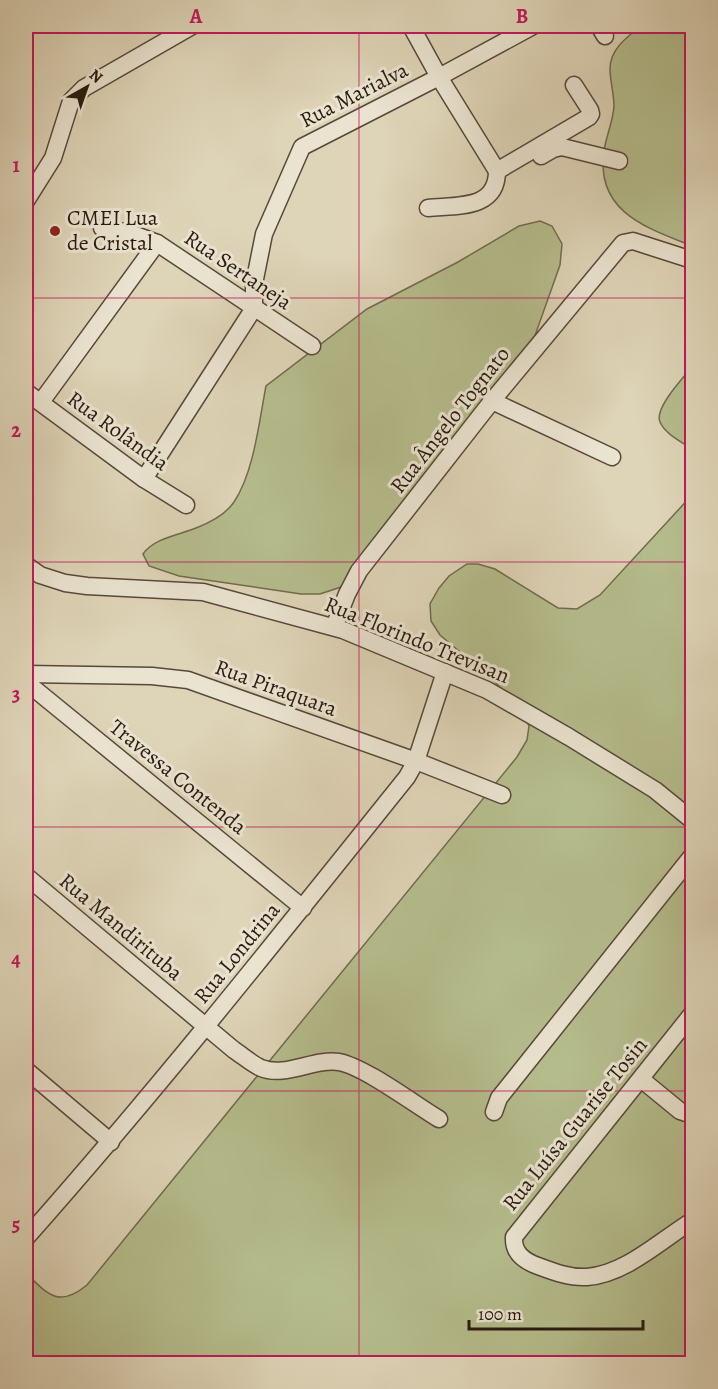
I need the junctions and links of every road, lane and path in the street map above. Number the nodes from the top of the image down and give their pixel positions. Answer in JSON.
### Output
{"nodes":[{"id":1,"x":192,"y":26,"type":"edge"},
{"id":2,"x":411,"y":26,"type":"edge"},
{"id":3,"x":533,"y":26,"type":"edge"},
{"id":4,"x":439,"y":76,"type":"junction"},
{"id":5,"x":574,"y":85,"type":"dead end"},
{"id":6,"x":619,"y":161,"type":"dead end"},
{"id":7,"x":497,"y":177,"type":"junction"},
{"id":8,"x":26,"y":201,"type":"edge"},
{"id":9,"x":428,"y":208,"type":"dead end"},
{"id":10,"x":102,"y":228,"type":"dead end"},
{"id":11,"x":157,"y":243,"type":"junction"},
{"id":12,"x":693,"y":260,"type":"edge"},
{"id":13,"x":254,"y":308,"type":"junction"},
{"id":14,"x":312,"y":346,"type":"dead end"},
{"id":15,"x":26,"y":392,"type":"edge"},
{"id":16,"x":492,"y":401,"type":"junction"},
{"id":17,"x":41,"y":402,"type":"junction"},
{"id":18,"x":612,"y":457,"type":"dead end"},
{"id":19,"x":144,"y":479,"type":"junction"},
{"id":20,"x":186,"y":505,"type":"dead end"},
{"id":21,"x":26,"y":564,"type":"edge"},
{"id":22,"x":334,"y":627,"type":"junction"},
{"id":23,"x":444,"y":672,"type":"junction"},
{"id":24,"x":26,"y":674,"type":"edge"},
{"id":25,"x":26,"y":682,"type":"edge"},
{"id":26,"x":416,"y":761,"type":"junction"},
{"id":27,"x":502,"y":795,"type":"dead end"},
{"id":28,"x":693,"y":820,"type":"edge"},
{"id":29,"x":693,"y":856,"type":"edge"},
{"id":30,"x":26,"y":876,"type":"edge"},
{"id":31,"x":303,"y":908,"type":"junction"},
{"id":32,"x":693,"y":1014,"type":"edge"},
{"id":33,"x":206,"y":1027,"type":"junction"},
{"id":34,"x":26,"y":1070,"type":"edge"},
{"id":35,"x":641,"y":1079,"type":"junction"},
{"id":36,"x":494,"y":1112,"type":"dead end"},
{"id":37,"x":693,"y":1115,"type":"edge"},
{"id":38,"x":439,"y":1119,"type":"dead end"},
{"id":39,"x":111,"y":1142,"type":"junction"},
{"id":40,"x":693,"y":1221,"type":"edge"},
{"id":41,"x":26,"y":1238,"type":"edge"}],
"edges":[{"from":1,"to":8,"type":"street"},
{"from":2,"to":4,"type":"street"},
{"from":3,"to":4,"type":"street","name":"Rua Marialva"},
{"from":4,"to":7,"type":"street"},
{"from":4,"to":13,"type":"street","name":"Rua Marialva"},
{"from":5,"to":7,"type":"street"},
{"from":6,"to":7,"type":"street"},
{"from":7,"to":9,"type":"street"},
{"from":10,"to":11,"type":"street","name":"Rua Sertaneja"},
{"from":11,"to":13,"type":"street","name":"Rua Sertaneja"},
{"from":11,"to":17,"type":"street"},
{"from":12,"to":16,"type":"street","name":"Rua Ângelo Tognato"},
{"from":13,"to":14,"type":"street","name":"Rua Sertaneja"},
{"from":13,"to":19,"type":"street"},
{"from":15,"to":17,"type":"street","name":"Rua Rolândia"},
{"from":16,"to":18,"type":"street"},
{"from":16,"to":22,"type":"street","name":"Rua Ângelo Tognato"},
{"from":17,"to":19,"type":"street","name":"Rua Rolândia"},
{"from":19,"to":20,"type":"street","name":"Rua Rolândia"},
{"from":21,"to":22,"type":"street","name":"Rua Florindo Trevisan"},
{"from":22,"to":23,"type":"street","name":"Rua Florindo Trevisan"},
{"from":23,"to":26,"type":"street","name":"Rua Londrina"},
{"from":23,"to":28,"type":"street","name":"Rua Florindo Trevisan"},
{"from":24,"to":26,"type":"street","name":"Rua Piraquara"},
{"from":25,"to":31,"type":"street","name":"Travessa Contenda"},
{"from":26,"to":27,"type":"street","name":"Rua Piraquara"},
{"from":26,"to":31,"type":"street","name":"Rua Londrina"},
{"from":29,"to":36,"type":"street"},
{"from":30,"to":33,"type":"street","name":"Rua Mandirituba"},
{"from":31,"to":33,"type":"street","name":"Rua Londrina"},
{"from":32,"to":35,"type":"street","name":"Rua Luísa Guarise Tosin"},
{"from":33,"to":38,"type":"street","name":"Rua Mandirituba"},
{"from":33,"to":39,"type":"street","name":"Rua Londrina"},
{"from":34,"to":39,"type":"street"},
{"from":35,"to":37,"type":"street"},
{"from":35,"to":40,"type":"street","name":"Rua Luísa Guarise Tosin"},
{"from":39,"to":41,"type":"street","name":"Rua Londrina"}]}
